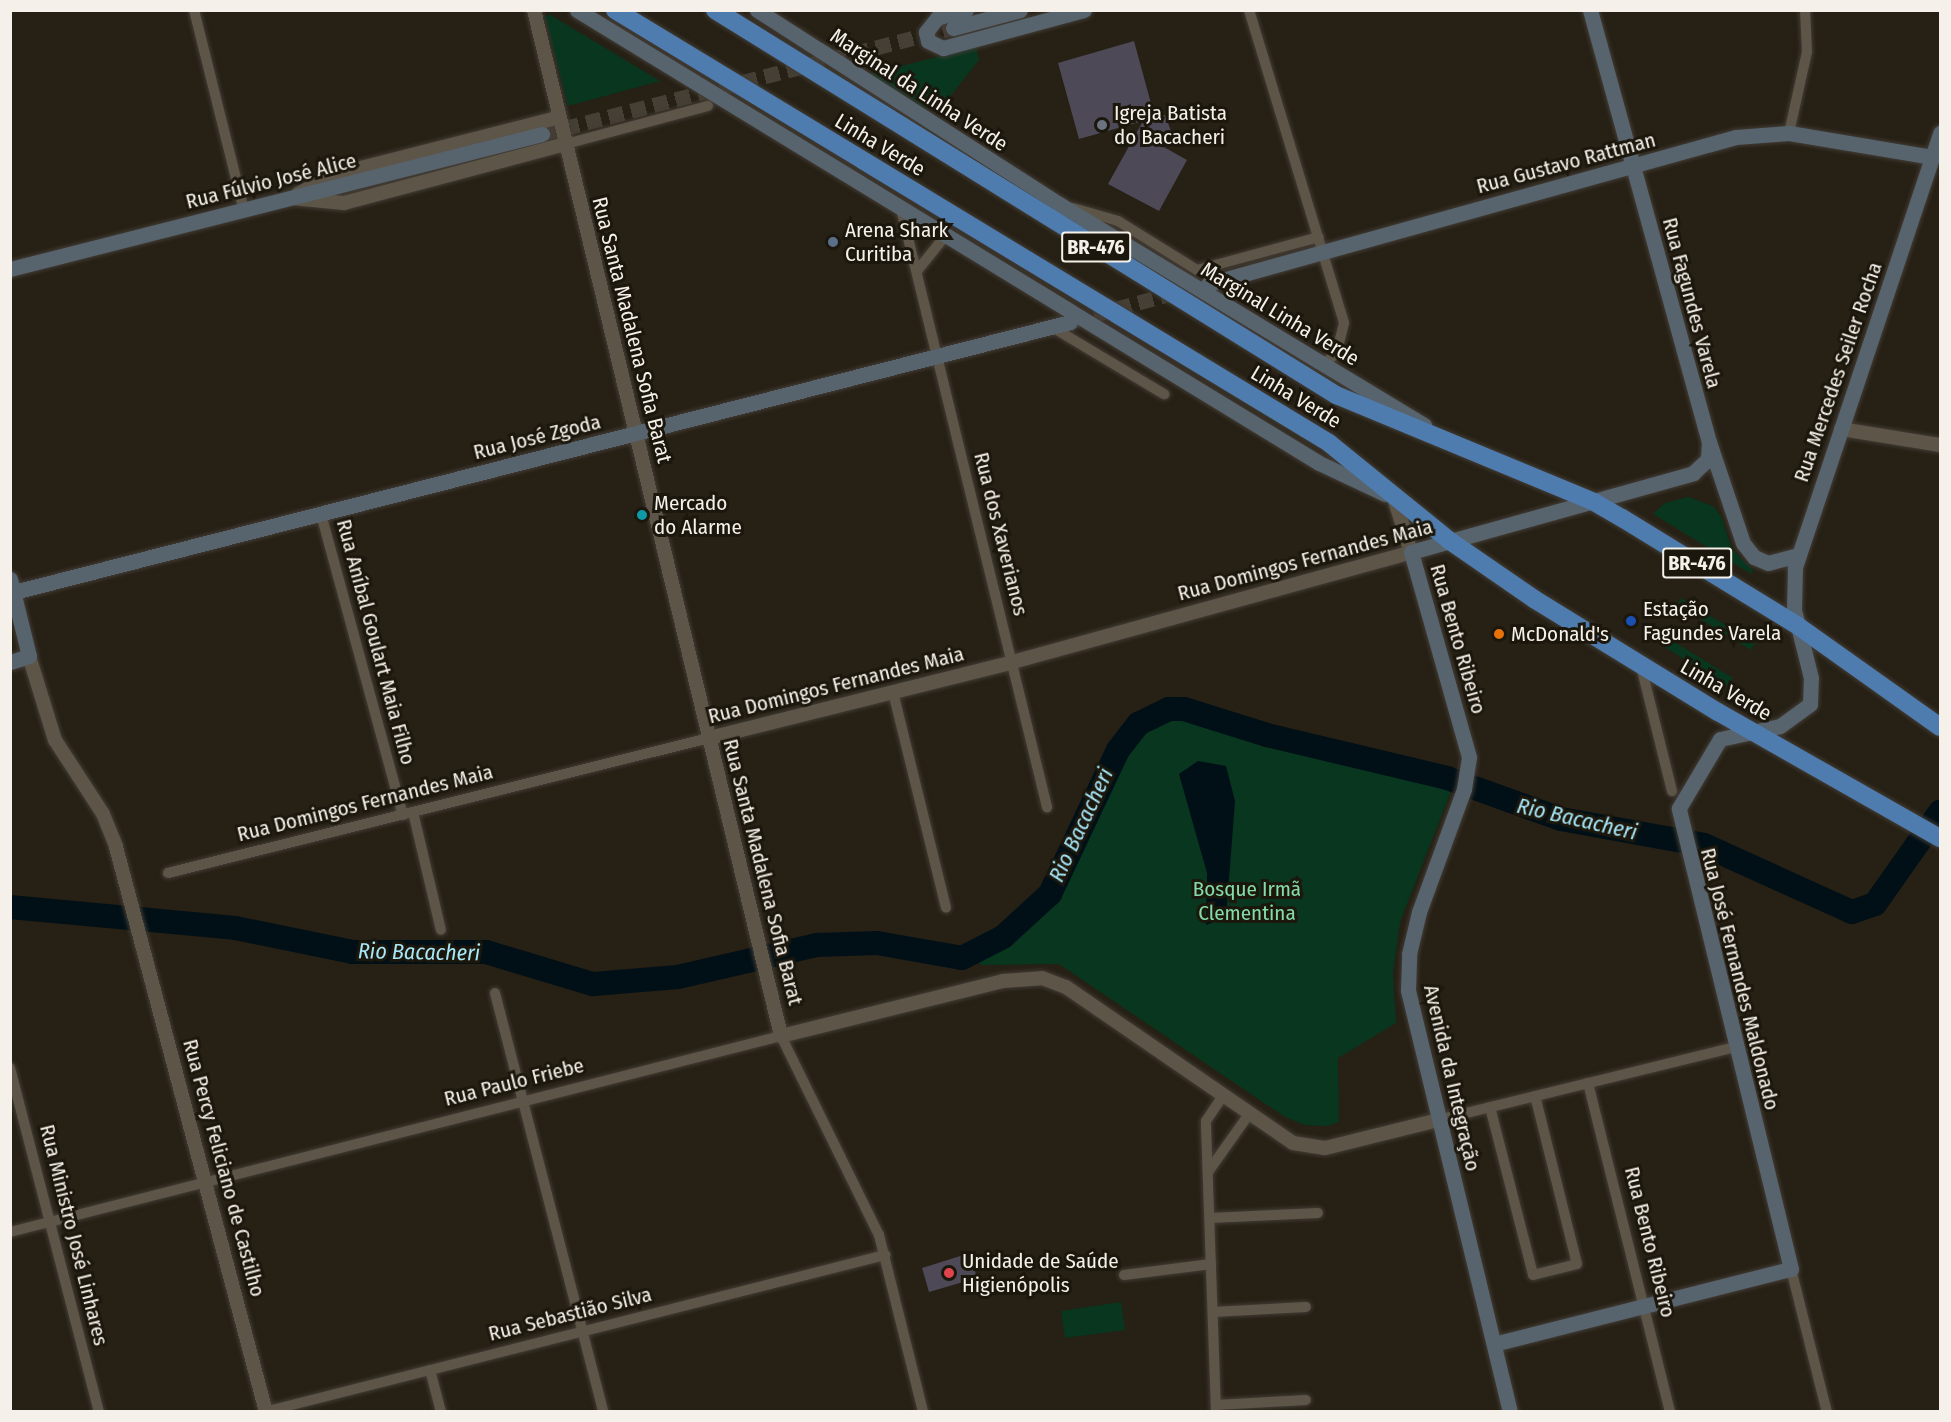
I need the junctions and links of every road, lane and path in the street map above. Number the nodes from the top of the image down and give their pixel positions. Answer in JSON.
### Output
{"nodes":[{"id":1,"x":194,"y":10,"type":"edge"},
{"id":2,"x":534,"y":10,"type":"edge"},
{"id":3,"x":577,"y":10,"type":"edge"},
{"id":4,"x":615,"y":10,"type":"edge"},
{"id":5,"x":757,"y":10,"type":"edge"},
{"id":6,"x":966,"y":10,"type":"edge"},
{"id":7,"x":1020,"y":10,"type":"edge"},
{"id":8,"x":1084,"y":10,"type":"edge"},
{"id":9,"x":1249,"y":10,"type":"edge"},
{"id":10,"x":1590,"y":10,"type":"edge"},
{"id":11,"x":1805,"y":10,"type":"edge"},
{"id":12,"x":719,"y":12,"type":"edge"},
{"id":13,"x":953,"y":28,"type":"tunnel mouth"},
{"id":14,"x":708,"y":106,"type":"dead end"},
{"id":15,"x":560,"y":117,"type":"junction"},
{"id":16,"x":542,"y":134,"type":"tunnel mouth"},
{"id":17,"x":1789,"y":134,"type":"junction"},
{"id":18,"x":1941,"y":134,"type":"edge"},
{"id":19,"x":566,"y":144,"type":"junction"},
{"id":20,"x":1937,"y":158,"type":"edge"},
{"id":21,"x":1633,"y":166,"type":"junction"},
{"id":22,"x":292,"y":198,"type":"junction"},
{"id":23,"x":1059,"y":204,"type":"junction"},
{"id":24,"x":901,"y":209,"type":"junction"},
{"id":25,"x":244,"y":210,"type":"junction"},
{"id":26,"x":946,"y":235,"type":"junction"},
{"id":27,"x":1319,"y":237,"type":"junction"},
{"id":28,"x":1323,"y":252,"type":"junction"},
{"id":29,"x":10,"y":269,"type":"edge"},
{"id":30,"x":917,"y":271,"type":"junction"},
{"id":31,"x":1208,"y":284,"type":"tunnel mouth"},
{"id":32,"x":1070,"y":322,"type":"tunnel mouth"},
{"id":33,"x":1052,"y":327,"type":"junction"},
{"id":34,"x":938,"y":356,"type":"junction"},
{"id":35,"x":1322,"y":365,"type":"junction"},
{"id":36,"x":1164,"y":394,"type":"dead end"},
{"id":37,"x":1841,"y":429,"type":"junction"},
{"id":38,"x":636,"y":433,"type":"junction"},
{"id":39,"x":1709,"y":442,"type":"junction"},
{"id":40,"x":1941,"y":445,"type":"edge"},
{"id":41,"x":1480,"y":457,"type":"junction"},
{"id":42,"x":1394,"y":498,"type":"junction"},
{"id":43,"x":1594,"y":502,"type":"junction"},
{"id":44,"x":321,"y":514,"type":"junction"},
{"id":45,"x":1450,"y":541,"type":"junction"},
{"id":46,"x":1411,"y":552,"type":"junction"},
{"id":47,"x":1798,"y":555,"type":"junction"},
{"id":48,"x":12,"y":589,"type":"edge"},
{"id":49,"x":1798,"y":627,"type":"junction"},
{"id":50,"x":29,"y":656,"type":"junction"},
{"id":51,"x":10,"y":662,"type":"edge"},
{"id":52,"x":1013,"y":662,"type":"junction"},
{"id":53,"x":1641,"y":666,"type":"junction"},
{"id":54,"x":893,"y":692,"type":"junction"},
{"id":55,"x":1941,"y":727,"type":"edge"},
{"id":56,"x":1752,"y":732,"type":"junction"},
{"id":57,"x":709,"y":738,"type":"junction"},
{"id":58,"x":1469,"y":757,"type":"joint"},
{"id":59,"x":1672,"y":791,"type":"dead end"},
{"id":60,"x":1047,"y":807,"type":"dead end"},
{"id":61,"x":408,"y":814,"type":"junction"},
{"id":62,"x":1941,"y":838,"type":"edge"},
{"id":63,"x":168,"y":873,"type":"dead end"},
{"id":64,"x":946,"y":908,"type":"dead end"},
{"id":65,"x":441,"y":930,"type":"dead end"},
{"id":66,"x":495,"y":993,"type":"dead end"},
{"id":67,"x":781,"y":1036,"type":"junction"},
{"id":68,"x":1736,"y":1047,"type":"junction"},
{"id":69,"x":10,"y":1068,"type":"edge"},
{"id":70,"x":1588,"y":1083,"type":"junction"},
{"id":71,"x":1223,"y":1096,"type":"junction"},
{"id":72,"x":1534,"y":1096,"type":"junction"},
{"id":73,"x":523,"y":1102,"type":"junction"},
{"id":74,"x":1490,"y":1107,"type":"junction"},
{"id":75,"x":1248,"y":1114,"type":"junction"},
{"id":76,"x":1438,"y":1120,"type":"junction"},
{"id":77,"x":1208,"y":1172,"type":"junction"},
{"id":78,"x":206,"y":1182,"type":"junction"},
{"id":79,"x":1318,"y":1213,"type":"dead end"},
{"id":80,"x":1210,"y":1218,"type":"junction"},
{"id":81,"x":50,"y":1222,"type":"junction"},
{"id":82,"x":10,"y":1232,"type":"edge"},
{"id":83,"x":885,"y":1255,"type":"junction"},
{"id":84,"x":1211,"y":1264,"type":"junction"},
{"id":85,"x":1791,"y":1269,"type":"junction"},
{"id":86,"x":1124,"y":1275,"type":"dead end"},
{"id":87,"x":1306,"y":1306,"type":"dead end"},
{"id":88,"x":1644,"y":1306,"type":"junction"},
{"id":89,"x":1213,"y":1312,"type":"junction"},
{"id":90,"x":583,"y":1331,"type":"junction"},
{"id":91,"x":1494,"y":1344,"type":"junction"},
{"id":92,"x":430,"y":1370,"type":"junction"},
{"id":93,"x":1306,"y":1400,"type":"dead end"},
{"id":94,"x":1216,"y":1408,"type":"edge"},
{"id":95,"x":265,"y":1411,"type":"edge"},
{"id":96,"x":99,"y":1412,"type":"edge"},
{"id":97,"x":441,"y":1412,"type":"edge"},
{"id":98,"x":603,"y":1412,"type":"edge"},
{"id":99,"x":923,"y":1412,"type":"edge"},
{"id":100,"x":1510,"y":1412,"type":"edge"},
{"id":101,"x":1670,"y":1412,"type":"edge"},
{"id":102,"x":1827,"y":1412,"type":"edge"}],
"edges":[{"from":1,"to":25,"type":"street"},
{"from":2,"to":15,"type":"street","name":"Rua Santa Madalena Sofia Barat"},
{"from":3,"to":24,"type":"main road"},
{"from":4,"to":42,"type":"highway","name":"Linha Verde","number":"BR-476"},
{"from":5,"to":23,"type":"main road","name":"Marginal da Linha Verde"},
{"from":6,"to":8,"type":"main road"},
{"from":7,"to":13,"type":"main road"},
{"from":9,"to":27,"type":"street"},
{"from":10,"to":21,"type":"main road","name":"Rua Fagundes Varela"},
{"from":11,"to":17,"type":"street"},
{"from":12,"to":41,"type":"highway","name":"Linha Verde","number":"BR-476"},
{"from":14,"to":19,"type":"street"},
{"from":15,"to":19,"type":"street","name":"Rua Santa Madalena Sofia Barat"},
{"from":15,"to":22,"type":"street"},
{"from":16,"to":22,"type":"main road","name":"Rua Fúlvio José Alice"},
{"from":17,"to":20,"type":"main road","name":"Rua Gustavo Rattman"},
{"from":17,"to":21,"type":"main road","name":"Rua Gustavo Rattman"},
{"from":18,"to":20,"type":"main road","name":"Rua Mercedes Seiler Rocha"},
{"from":19,"to":22,"type":"street"},
{"from":19,"to":38,"type":"street","name":"Rua Santa Madalena Sofia Barat"},
{"from":20,"to":37,"type":"main road","name":"Rua Mercedes Seiler Rocha"},
{"from":21,"to":28,"type":"main road","name":"Rua Gustavo Rattman"},
{"from":21,"to":39,"type":"main road","name":"Rua Fagundes Varela"},
{"from":22,"to":25,"type":"main road","name":"Rua Fúlvio José Alice"},
{"from":23,"to":27,"type":"street"},
{"from":23,"to":35,"type":"main road","name":"Marginal Linha Verde"},
{"from":24,"to":26,"type":"main road"},
{"from":24,"to":30,"type":"street","name":"Rua dos Xaverianos"},
{"from":25,"to":29,"type":"main road","name":"Rua Fúlvio José Alice"},
{"from":26,"to":30,"type":"street"},
{"from":26,"to":42,"type":"main road"},
{"from":27,"to":28,"type":"street"},
{"from":28,"to":31,"type":"main road","name":"Rua Gustavo Rattman"},
{"from":28,"to":35,"type":"street"},
{"from":30,"to":34,"type":"street","name":"Rua dos Xaverianos"},
{"from":32,"to":33,"type":"main road","name":"Rua José Zgoda"},
{"from":33,"to":34,"type":"main road","name":"Rua José Zgoda"},
{"from":33,"to":36,"type":"street"},
{"from":34,"to":38,"type":"main road","name":"Rua José Zgoda"},
{"from":34,"to":52,"type":"street","name":"Rua dos Xaverianos"},
{"from":35,"to":41,"type":"main road","name":"Marginal Linha Verde"},
{"from":37,"to":40,"type":"street"},
{"from":37,"to":47,"type":"main road","name":"Rua Mercedes Seiler Rocha"},
{"from":38,"to":44,"type":"main road","name":"Rua José Zgoda"},
{"from":38,"to":57,"type":"street","name":"Rua Santa Madalena Sofia Barat"},
{"from":39,"to":43,"type":"main road","name":"Rua Domingos Fernandes Maia"},
{"from":39,"to":47,"type":"main road","name":"Rua Fagundes Varela"},
{"from":41,"to":43,"type":"highway","name":"Linha Verde","number":"BR-476"},
{"from":42,"to":45,"type":"highway","name":"Linha Verde","number":"BR-476"},
{"from":42,"to":46,"type":"street","name":"Rua Bento Ribeiro"},
{"from":43,"to":45,"type":"main road","name":"Rua Domingos Fernandes Maia"},
{"from":43,"to":49,"type":"highway","name":"Linha Verde","number":"BR-476"},
{"from":44,"to":48,"type":"main road","name":"Rua José Zgoda"},
{"from":44,"to":61,"type":"street","name":"Rua Aníbal Goulart Maia Filho"},
{"from":45,"to":46,"type":"main road","name":"Rua Domingos Fernandes Maia"},
{"from":45,"to":53,"type":"highway","name":"Linha Verde","number":"BR-476"},
{"from":46,"to":52,"type":"street","name":"Rua Domingos Fernandes Maia"},
{"from":46,"to":58,"type":"main road","name":"Rua Bento Ribeiro"},
{"from":47,"to":49,"type":"main road","name":"Rua Mercedes Seiler Rocha"},
{"from":48,"to":50,"type":"main road"},
{"from":49,"to":55,"type":"highway","name":"Linha Verde","number":"BR-476"},
{"from":49,"to":56,"type":"main road","name":"Rua José Fernandes Maldonado"},
{"from":50,"to":51,"type":"main road"},
{"from":50,"to":78,"type":"street","name":"Rua Percy Feliciano de Castilho"},
{"from":52,"to":54,"type":"street","name":"Rua Domingos Fernandes Maia"},
{"from":52,"to":60,"type":"street","name":"Rua dos Xaverianos"},
{"from":53,"to":56,"type":"highway","name":"Linha Verde","number":"BR-476"},
{"from":53,"to":59,"type":"street"},
{"from":54,"to":57,"type":"street","name":"Rua Domingos Fernandes Maia"},
{"from":54,"to":64,"type":"street"},
{"from":56,"to":62,"type":"highway","name":"Linha Verde","number":"BR-476"},
{"from":56,"to":68,"type":"main road","name":"Rua José Fernandes Maldonado"},
{"from":57,"to":61,"type":"street","name":"Rua Domingos Fernandes Maia"},
{"from":57,"to":67,"type":"street","name":"Rua Santa Madalena Sofia Barat"},
{"from":58,"to":76,"type":"main road","name":"Avenida da Integração"},
{"from":61,"to":63,"type":"street","name":"Rua Domingos Fernandes Maia"},
{"from":61,"to":65,"type":"street","name":"Rua Aníbal Goulart Maia Filho"},
{"from":66,"to":73,"type":"street"},
{"from":67,"to":71,"type":"street","name":"Rua Paulo Friebe"},
{"from":67,"to":73,"type":"street","name":"Rua Paulo Friebe"},
{"from":67,"to":83,"type":"street","name":"Rua Santa Madalena Sofia Barat"},
{"from":68,"to":70,"type":"street"},
{"from":68,"to":85,"type":"main road","name":"Rua José Fernandes Maldonado"},
{"from":69,"to":81,"type":"street","name":"Rua Ministro José Linhares"},
{"from":70,"to":72,"type":"street"},
{"from":70,"to":88,"type":"street","name":"Rua Bento Ribeiro"},
{"from":71,"to":75,"type":"street"},
{"from":71,"to":77,"type":"street"},
{"from":72,"to":74,"type":"street"},
{"from":72,"to":74,"type":"street"},
{"from":73,"to":78,"type":"street","name":"Rua Paulo Friebe"},
{"from":73,"to":90,"type":"street"},
{"from":74,"to":76,"type":"street"},
{"from":75,"to":76,"type":"street"},
{"from":75,"to":77,"type":"street"},
{"from":76,"to":91,"type":"main road","name":"Avenida da Integração"},
{"from":77,"to":80,"type":"street"},
{"from":78,"to":81,"type":"street","name":"Rua Paulo Friebe"},
{"from":78,"to":95,"type":"street","name":"Rua Percy Feliciano de Castilho"},
{"from":79,"to":80,"type":"street"},
{"from":80,"to":84,"type":"street"},
{"from":81,"to":82,"type":"street","name":"Rua Paulo Friebe"},
{"from":81,"to":96,"type":"street","name":"Rua Ministro José Linhares"},
{"from":83,"to":90,"type":"street","name":"Rua Sebastião Silva"},
{"from":83,"to":99,"type":"street","name":"Rua Santa Madalena Sofia Barat"},
{"from":84,"to":86,"type":"street"},
{"from":84,"to":89,"type":"street"},
{"from":85,"to":88,"type":"main road"},
{"from":85,"to":102,"type":"street"},
{"from":87,"to":89,"type":"street"},
{"from":88,"to":91,"type":"main road"},
{"from":88,"to":101,"type":"street","name":"Rua Bento Ribeiro"},
{"from":89,"to":94,"type":"street"},
{"from":90,"to":92,"type":"street","name":"Rua Sebastião Silva"},
{"from":90,"to":98,"type":"street"},
{"from":91,"to":100,"type":"main road","name":"Avenida da Integração"},
{"from":92,"to":95,"type":"street","name":"Rua Sebastião Silva"},
{"from":92,"to":97,"type":"street"},
{"from":93,"to":94,"type":"street"}]}
